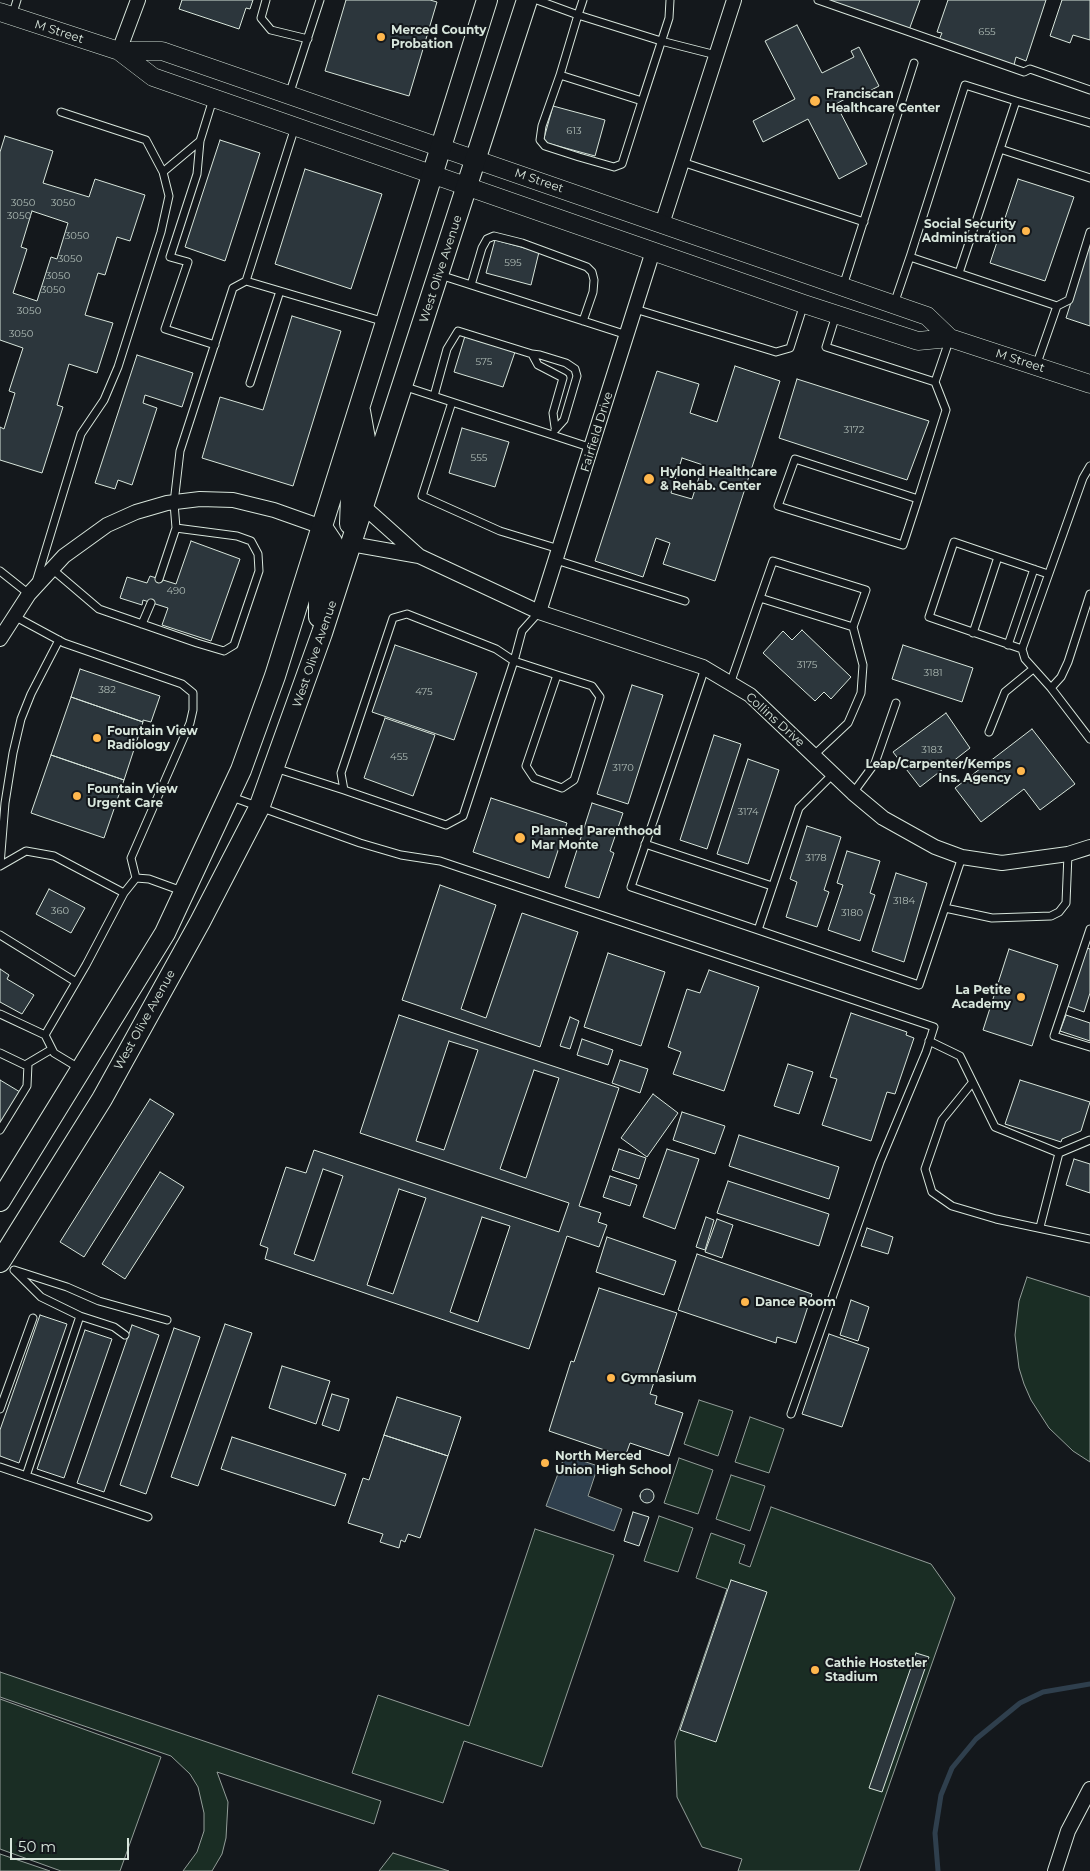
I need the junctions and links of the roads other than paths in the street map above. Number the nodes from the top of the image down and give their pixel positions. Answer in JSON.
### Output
{"nodes":[{"id":1,"x":138,"y":0,"type":"edge"},
{"id":2,"x":266,"y":0,"type":"edge"},
{"id":3,"x":320,"y":0,"type":"edge"},
{"id":4,"x":487,"y":0,"type":"edge"},
{"id":5,"x":527,"y":0,"type":"edge"},
{"id":6,"x":537,"y":0,"type":"edge"},
{"id":7,"x":583,"y":0,"type":"edge"},
{"id":8,"x":670,"y":0,"type":"edge"},
{"id":9,"x":734,"y":0,"type":"edge"},
{"id":10,"x":818,"y":0,"type":"edge"},
{"id":11,"x":10,"y":9,"type":"edge"},
{"id":12,"x":578,"y":15,"type":"junction"},
{"id":13,"x":308,"y":39,"type":"junction"},
{"id":14,"x":661,"y":41,"type":"junction"},
{"id":15,"x":119,"y":51,"type":"junction"},
{"id":16,"x":716,"y":55,"type":"junction"},
{"id":17,"x":914,"y":63,"type":"dead end"},
{"id":18,"x":560,"y":75,"type":"junction"},
{"id":19,"x":1090,"y":90,"type":"edge"},
{"id":20,"x":289,"y":96,"type":"junction"},
{"id":21,"x":213,"y":97,"type":"junction"},
{"id":22,"x":642,"y":101,"type":"junction"},
{"id":23,"x":1016,"y":101,"type":"junction"},
{"id":24,"x":61,"y":112,"type":"dead end"},
{"id":25,"x":1090,"y":123,"type":"edge"},
{"id":26,"x":296,"y":126,"type":"junction"},
{"id":27,"x":200,"y":141,"type":"junction"},
{"id":28,"x":442,"y":147,"type":"junction"},
{"id":29,"x":1000,"y":149,"type":"junction"},
{"id":30,"x":477,"y":159,"type":"junction"},
{"id":31,"x":682,"y":162,"type":"junction"},
{"id":32,"x":163,"y":172,"type":"junction"},
{"id":33,"x":433,"y":175,"type":"junction"},
{"id":34,"x":1090,"y":178,"type":"edge"},
{"id":35,"x":468,"y":187,"type":"junction"},
{"id":36,"x":864,"y":222,"type":"junction"},
{"id":37,"x":662,"y":224,"type":"junction"},
{"id":38,"x":1090,"y":232,"type":"edge"},
{"id":39,"x":654,"y":251,"type":"junction"},
{"id":40,"x":910,"y":257,"type":"junction"},
{"id":41,"x":959,"y":273,"type":"junction"},
{"id":42,"x":439,"y":275,"type":"junction"},
{"id":43,"x":246,"y":281,"type":"junction"},
{"id":44,"x":471,"y":285,"type":"junction"},
{"id":45,"x":843,"y":286,"type":"junction"},
{"id":46,"x":280,"y":291,"type":"junction"},
{"id":47,"x":804,"y":304,"type":"junction"},
{"id":48,"x":894,"y":304,"type":"junction"},
{"id":49,"x":1057,"y":306,"type":"junction"},
{"id":50,"x":635,"y":309,"type":"junction"},
{"id":51,"x":836,"y":315,"type":"junction"},
{"id":52,"x":583,"y":321,"type":"junction"},
{"id":53,"x":386,"y":322,"type":"junction"},
{"id":54,"x":627,"y":335,"type":"junction"},
{"id":55,"x":950,"y":338,"type":"junction"},
{"id":56,"x":215,"y":345,"type":"junction"},
{"id":57,"x":532,"y":354,"type":"junction"},
{"id":58,"x":1036,"y":366,"type":"junction"},
{"id":59,"x":936,"y":382,"type":"junction"},
{"id":60,"x":250,"y":383,"type":"dead end"},
{"id":61,"x":1090,"y":384,"type":"edge"},
{"id":62,"x":403,"y":386,"type":"junction"},
{"id":63,"x":434,"y":396,"type":"junction"},
{"id":64,"x":452,"y":402,"type":"junction"},
{"id":65,"x":359,"y":406,"type":"junction"},
{"id":66,"x":555,"y":427,"type":"junction"},
{"id":67,"x":553,"y":435,"type":"junction"},
{"id":68,"x":592,"y":448,"type":"junction"},
{"id":69,"x":1090,"y":466,"type":"edge"},
{"id":70,"x":918,"y":499,"type":"junction"},
{"id":71,"x":174,"y":503,"type":"junction"},
{"id":72,"x":363,"y":506,"type":"junction"},
{"id":73,"x":322,"y":527,"type":"junction"},
{"id":74,"x":176,"y":528,"type":"junction"},
{"id":75,"x":351,"y":544,"type":"junction"},
{"id":76,"x":557,"y":555,"type":"junction"},
{"id":77,"x":419,"y":556,"type":"junction"},
{"id":78,"x":998,"y":557,"type":"junction"},
{"id":79,"x":52,"y":569,"type":"junction"},
{"id":80,"x":1034,"y":569,"type":"junction"},
{"id":81,"x":0,"y":571,"type":"edge"},
{"id":82,"x":1048,"y":574,"type":"junction"},
{"id":83,"x":159,"y":579,"type":"dead end"},
{"id":84,"x":32,"y":591,"type":"junction"},
{"id":85,"x":1090,"y":594,"type":"edge"},
{"id":86,"x":760,"y":598,"type":"junction"},
{"id":87,"x":685,"y":601,"type":"dead end"},
{"id":88,"x":151,"y":602,"type":"dead end"},
{"id":89,"x":539,"y":612,"type":"junction"},
{"id":90,"x":14,"y":616,"type":"junction"},
{"id":91,"x":142,"y":624,"type":"junction"},
{"id":92,"x":853,"y":627,"type":"junction"},
{"id":93,"x":322,"y":633,"type":"junction"},
{"id":94,"x":973,"y":633,"type":"junction"},
{"id":95,"x":0,"y":639,"type":"edge"},
{"id":96,"x":59,"y":640,"type":"junction"},
{"id":97,"x":1008,"y":645,"type":"junction"},
{"id":98,"x":1022,"y":649,"type":"junction"},
{"id":99,"x":514,"y":661,"type":"junction"},
{"id":100,"x":706,"y":668,"type":"junction"},
{"id":101,"x":1033,"y":669,"type":"junction"},
{"id":102,"x":557,"y":675,"type":"junction"},
{"id":103,"x":730,"y":684,"type":"junction"},
{"id":104,"x":1051,"y":688,"type":"junction"},
{"id":105,"x":896,"y":703,"type":"dead end"},
{"id":106,"x":989,"y":732,"type":"dead end"},
{"id":107,"x":1090,"y":739,"type":"edge"},
{"id":108,"x":813,"y":756,"type":"junction"},
{"id":109,"x":274,"y":768,"type":"junction"},
{"id":110,"x":833,"y":774,"type":"junction"},
{"id":111,"x":344,"y":790,"type":"junction"},
{"id":112,"x":853,"y":793,"type":"junction"},
{"id":113,"x":229,"y":796,"type":"junction"},
{"id":114,"x":259,"y":808,"type":"junction"},
{"id":115,"x":646,"y":844,"type":"junction"},
{"id":116,"x":1090,"y":847,"type":"edge"},
{"id":117,"x":1068,"y":854,"type":"junction"},
{"id":118,"x":962,"y":857,"type":"junction"},
{"id":119,"x":0,"y":866,"type":"edge"},
{"id":120,"x":136,"y":878,"type":"junction"},
{"id":121,"x":772,"y":886,"type":"junction"},
{"id":122,"x":184,"y":892,"type":"junction"},
{"id":123,"x":124,"y":893,"type":"junction"},
{"id":124,"x":945,"y":908,"type":"junction"},
{"id":125,"x":1090,"y":929,"type":"edge"},
{"id":126,"x":758,"y":930,"type":"junction"},
{"id":127,"x":0,"y":935,"type":"edge"},
{"id":128,"x":76,"y":982,"type":"junction"},
{"id":129,"x":0,"y":1014,"type":"edge"},
{"id":130,"x":45,"y":1035,"type":"junction"},
{"id":131,"x":929,"y":1041,"type":"junction"},
{"id":132,"x":1090,"y":1047,"type":"edge"},
{"id":133,"x":52,"y":1049,"type":"junction"},
{"id":134,"x":0,"y":1053,"type":"edge"},
{"id":135,"x":28,"y":1064,"type":"junction"},
{"id":136,"x":82,"y":1069,"type":"junction"},
{"id":137,"x":972,"y":1083,"type":"junction"},
{"id":138,"x":0,"y":1130,"type":"edge"},
{"id":139,"x":1090,"y":1140,"type":"edge"},
{"id":140,"x":1059,"y":1152,"type":"junction"},
{"id":141,"x":0,"y":1200,"type":"edge"},
{"id":142,"x":1040,"y":1227,"type":"junction"},
{"id":143,"x":1090,"y":1239,"type":"edge"},
{"id":144,"x":4,"y":1264,"type":"edge"},
{"id":145,"x":80,"y":1316,"type":"junction"},
{"id":146,"x":34,"y":1318,"type":"dead end"},
{"id":147,"x":167,"y":1320,"type":"dead end"},
{"id":148,"x":125,"y":1335,"type":"dead end"},
{"id":149,"x":0,"y":1409,"type":"edge"},
{"id":150,"x":791,"y":1414,"type":"dead end"},
{"id":151,"x":0,"y":1467,"type":"edge"},
{"id":152,"x":26,"y":1476,"type":"junction"},
{"id":153,"x":148,"y":1517,"type":"dead end"},
{"id":154,"x":1090,"y":1789,"type":"edge"},
{"id":155,"x":1055,"y":1871,"type":"edge"}],
"edges":[{"from":1,"to":15,"type":"street"},
{"from":2,"to":13,"type":"lane"},
{"from":3,"to":13,"type":"lane"},
{"from":4,"to":28,"type":"main road"},
{"from":5,"to":30,"type":"main road","name":"West Olive Avenue"},
{"from":6,"to":12,"type":"lane"},
{"from":7,"to":12,"type":"lane"},
{"from":8,"to":14,"type":"lane"},
{"from":9,"to":16,"type":"street"},
{"from":10,"to":19,"type":"lane"},
{"from":11,"to":15,"type":"street","name":"M Street"},
{"from":12,"to":14,"type":"lane"},
{"from":12,"to":18,"type":"lane"},
{"from":13,"to":20,"type":"lane"},
{"from":14,"to":16,"type":"lane"},
{"from":14,"to":22,"type":"lane"},
{"from":15,"to":20,"type":"street","name":"M Street"},
{"from":15,"to":21,"type":"street","name":"M Street"},
{"from":16,"to":31,"type":"street"},
{"from":17,"to":36,"type":"lane"},
{"from":18,"to":22,"type":"lane"},
{"from":18,"to":22,"type":"lane"},
{"from":20,"to":28,"type":"street","name":"M Street"},
{"from":21,"to":26,"type":"street","name":"M Street"},
{"from":21,"to":27,"type":"lane"},
{"from":23,"to":25,"type":"lane"},
{"from":23,"to":29,"type":"lane"},
{"from":23,"to":40,"type":"lane"},
{"from":24,"to":32,"type":"lane"},
{"from":26,"to":33,"type":"street","name":"M Street"},
{"from":26,"to":43,"type":"lane"},
{"from":27,"to":32,"type":"lane"},
{"from":27,"to":56,"type":"lane"},
{"from":28,"to":30,"type":"street","name":"M Street"},
{"from":28,"to":33,"type":"main road"},
{"from":29,"to":34,"type":"lane"},
{"from":29,"to":41,"type":"lane"},
{"from":30,"to":35,"type":"main road","name":"West Olive Avenue"},
{"from":30,"to":37,"type":"street","name":"M Street"},
{"from":31,"to":36,"type":"lane"},
{"from":31,"to":37,"type":"street"},
{"from":32,"to":84,"type":"lane"},
{"from":33,"to":35,"type":"street","name":"M Street"},
{"from":33,"to":53,"type":"main road"},
{"from":35,"to":39,"type":"street","name":"M Street"},
{"from":35,"to":42,"type":"main road","name":"West Olive Avenue"},
{"from":36,"to":45,"type":"lane"},
{"from":37,"to":45,"type":"street","name":"M Street"},
{"from":38,"to":49,"type":"lane"},
{"from":39,"to":47,"type":"street","name":"M Street"},
{"from":39,"to":50,"type":"street","name":"Fairfield Drive"},
{"from":40,"to":41,"type":"lane"},
{"from":40,"to":48,"type":"lane"},
{"from":41,"to":49,"type":"lane"},
{"from":42,"to":44,"type":"lane"},
{"from":42,"to":62,"type":"main road","name":"West Olive Avenue"},
{"from":43,"to":46,"type":"lane"},
{"from":43,"to":56,"type":"lane"},
{"from":44,"to":52,"type":"lane"},
{"from":44,"to":52,"type":"lane"},
{"from":45,"to":48,"type":"street","name":"M Street"},
{"from":46,"to":53,"type":"lane"},
{"from":46,"to":60,"type":"lane"},
{"from":47,"to":50,"type":"lane"},
{"from":47,"to":51,"type":"street","name":"M Street"},
{"from":48,"to":55,"type":"street","name":"M Street"},
{"from":49,"to":58,"type":"lane"},
{"from":50,"to":54,"type":"street","name":"Fairfield Drive"},
{"from":51,"to":55,"type":"street","name":"M Street"},
{"from":51,"to":59,"type":"lane"},
{"from":52,"to":54,"type":"lane"},
{"from":53,"to":65,"type":"main road"},
{"from":54,"to":68,"type":"street","name":"Fairfield Drive"},
{"from":55,"to":58,"type":"street","name":"M Street"},
{"from":55,"to":59,"type":"lane"},
{"from":56,"to":71,"type":"lane"},
{"from":57,"to":63,"type":"lane"},
{"from":57,"to":66,"type":"lane"},
{"from":57,"to":66,"type":"lane"},
{"from":58,"to":61,"type":"street","name":"M Street"},
{"from":59,"to":70,"type":"lane"},
{"from":62,"to":63,"type":"lane"},
{"from":62,"to":72,"type":"main road","name":"West Olive Avenue"},
{"from":63,"to":64,"type":"lane"},
{"from":64,"to":67,"type":"lane"},
{"from":64,"to":76,"type":"lane"},
{"from":65,"to":73,"type":"main road"},
{"from":65,"to":75,"type":"main road"},
{"from":66,"to":67,"type":"lane"},
{"from":67,"to":68,"type":"lane"},
{"from":68,"to":76,"type":"street","name":"Fairfield Drive"},
{"from":69,"to":82,"type":"lane"},
{"from":70,"to":70,"type":"lane"},
{"from":71,"to":73,"type":"street"},
{"from":71,"to":74,"type":"lane"},
{"from":71,"to":79,"type":"street"},
{"from":72,"to":75,"type":"main road","name":"West Olive Avenue"},
{"from":72,"to":77,"type":"street","name":"Collins Drive"},
{"from":73,"to":93,"type":"main road"},
{"from":73,"to":113,"type":"main road"},
{"from":74,"to":83,"type":"lane"},
{"from":74,"to":91,"type":"lane"},
{"from":75,"to":77,"type":"street","name":"Collins Drive"},
{"from":75,"to":93,"type":"main road","name":"West Olive Avenue"},
{"from":76,"to":87,"type":"lane"},
{"from":76,"to":89,"type":"street","name":"Fairfield Drive"},
{"from":77,"to":89,"type":"street","name":"Collins Drive"},
{"from":78,"to":80,"type":"lane"},
{"from":78,"to":94,"type":"lane"},
{"from":78,"to":94,"type":"lane"},
{"from":79,"to":84,"type":"street"},
{"from":79,"to":91,"type":"lane"},
{"from":80,"to":82,"type":"lane"},
{"from":80,"to":97,"type":"lane"},
{"from":81,"to":84,"type":"lane"},
{"from":82,"to":98,"type":"lane"},
{"from":84,"to":90,"type":"street"},
{"from":85,"to":104,"type":"lane"},
{"from":86,"to":92,"type":"lane"},
{"from":86,"to":92,"type":"lane"},
{"from":86,"to":103,"type":"lane"},
{"from":88,"to":91,"type":"lane"},
{"from":89,"to":99,"type":"lane"},
{"from":89,"to":100,"type":"street","name":"Collins Drive"},
{"from":90,"to":95,"type":"street"},
{"from":90,"to":96,"type":"lane"},
{"from":92,"to":108,"type":"lane"},
{"from":93,"to":109,"type":"main road","name":"West Olive Avenue"},
{"from":94,"to":97,"type":"lane"},
{"from":96,"to":119,"type":"lane"},
{"from":96,"to":120,"type":"lane"},
{"from":97,"to":98,"type":"lane"},
{"from":98,"to":101,"type":"lane"},
{"from":99,"to":102,"type":"lane"},
{"from":99,"to":111,"type":"lane"},
{"from":99,"to":111,"type":"lane"},
{"from":100,"to":103,"type":"street","name":"Collins Drive"},
{"from":100,"to":115,"type":"lane"},
{"from":101,"to":104,"type":"lane"},
{"from":101,"to":106,"type":"lane"},
{"from":102,"to":102,"type":"lane"},
{"from":103,"to":108,"type":"street","name":"Collins Drive"},
{"from":104,"to":107,"type":"lane"},
{"from":105,"to":112,"type":"lane"},
{"from":108,"to":110,"type":"street","name":"Collins Drive"},
{"from":109,"to":111,"type":"lane"},
{"from":109,"to":114,"type":"main road","name":"West Olive Avenue"},
{"from":110,"to":112,"type":"street","name":"Collins Drive"},
{"from":110,"to":121,"type":"lane"},
{"from":112,"to":118,"type":"street","name":"Collins Drive"},
{"from":113,"to":114,"type":"lane"},
{"from":113,"to":122,"type":"main road"},
{"from":114,"to":131,"type":"lane"},
{"from":114,"to":144,"type":"main road","name":"West Olive Avenue"},
{"from":115,"to":121,"type":"lane"},
{"from":115,"to":126,"type":"lane"},
{"from":116,"to":117,"type":"street","name":"Collins Drive"},
{"from":117,"to":118,"type":"street","name":"Collins Drive"},
{"from":117,"to":124,"type":"lane"},
{"from":118,"to":124,"type":"lane"},
{"from":119,"to":123,"type":"lane"},
{"from":120,"to":122,"type":"lane"},
{"from":120,"to":123,"type":"lane"},
{"from":121,"to":126,"type":"lane"},
{"from":122,"to":136,"type":"main road"},
{"from":123,"to":128,"type":"lane"},
{"from":124,"to":126,"type":"lane"},
{"from":125,"to":132,"type":"lane"},
{"from":127,"to":128,"type":"lane"},
{"from":128,"to":130,"type":"lane"},
{"from":129,"to":130,"type":"lane"},
{"from":130,"to":133,"type":"lane"},
{"from":131,"to":137,"type":"lane"},
{"from":131,"to":150,"type":"lane"},
{"from":133,"to":135,"type":"lane"},
{"from":133,"to":136,"type":"lane"},
{"from":134,"to":135,"type":"lane"},
{"from":135,"to":138,"type":"lane"},
{"from":136,"to":141,"type":"main road"},
{"from":137,"to":140,"type":"lane"},
{"from":137,"to":142,"type":"lane"},
{"from":139,"to":140,"type":"lane"},
{"from":140,"to":142,"type":"lane"},
{"from":142,"to":143,"type":"lane"},
{"from":144,"to":145,"type":"lane"},
{"from":144,"to":147,"type":"lane"},
{"from":145,"to":148,"type":"lane"},
{"from":145,"to":152,"type":"lane"},
{"from":146,"to":149,"type":"lane"},
{"from":151,"to":152,"type":"lane"},
{"from":152,"to":153,"type":"lane"},
{"from":154,"to":155,"type":"street"}]}
